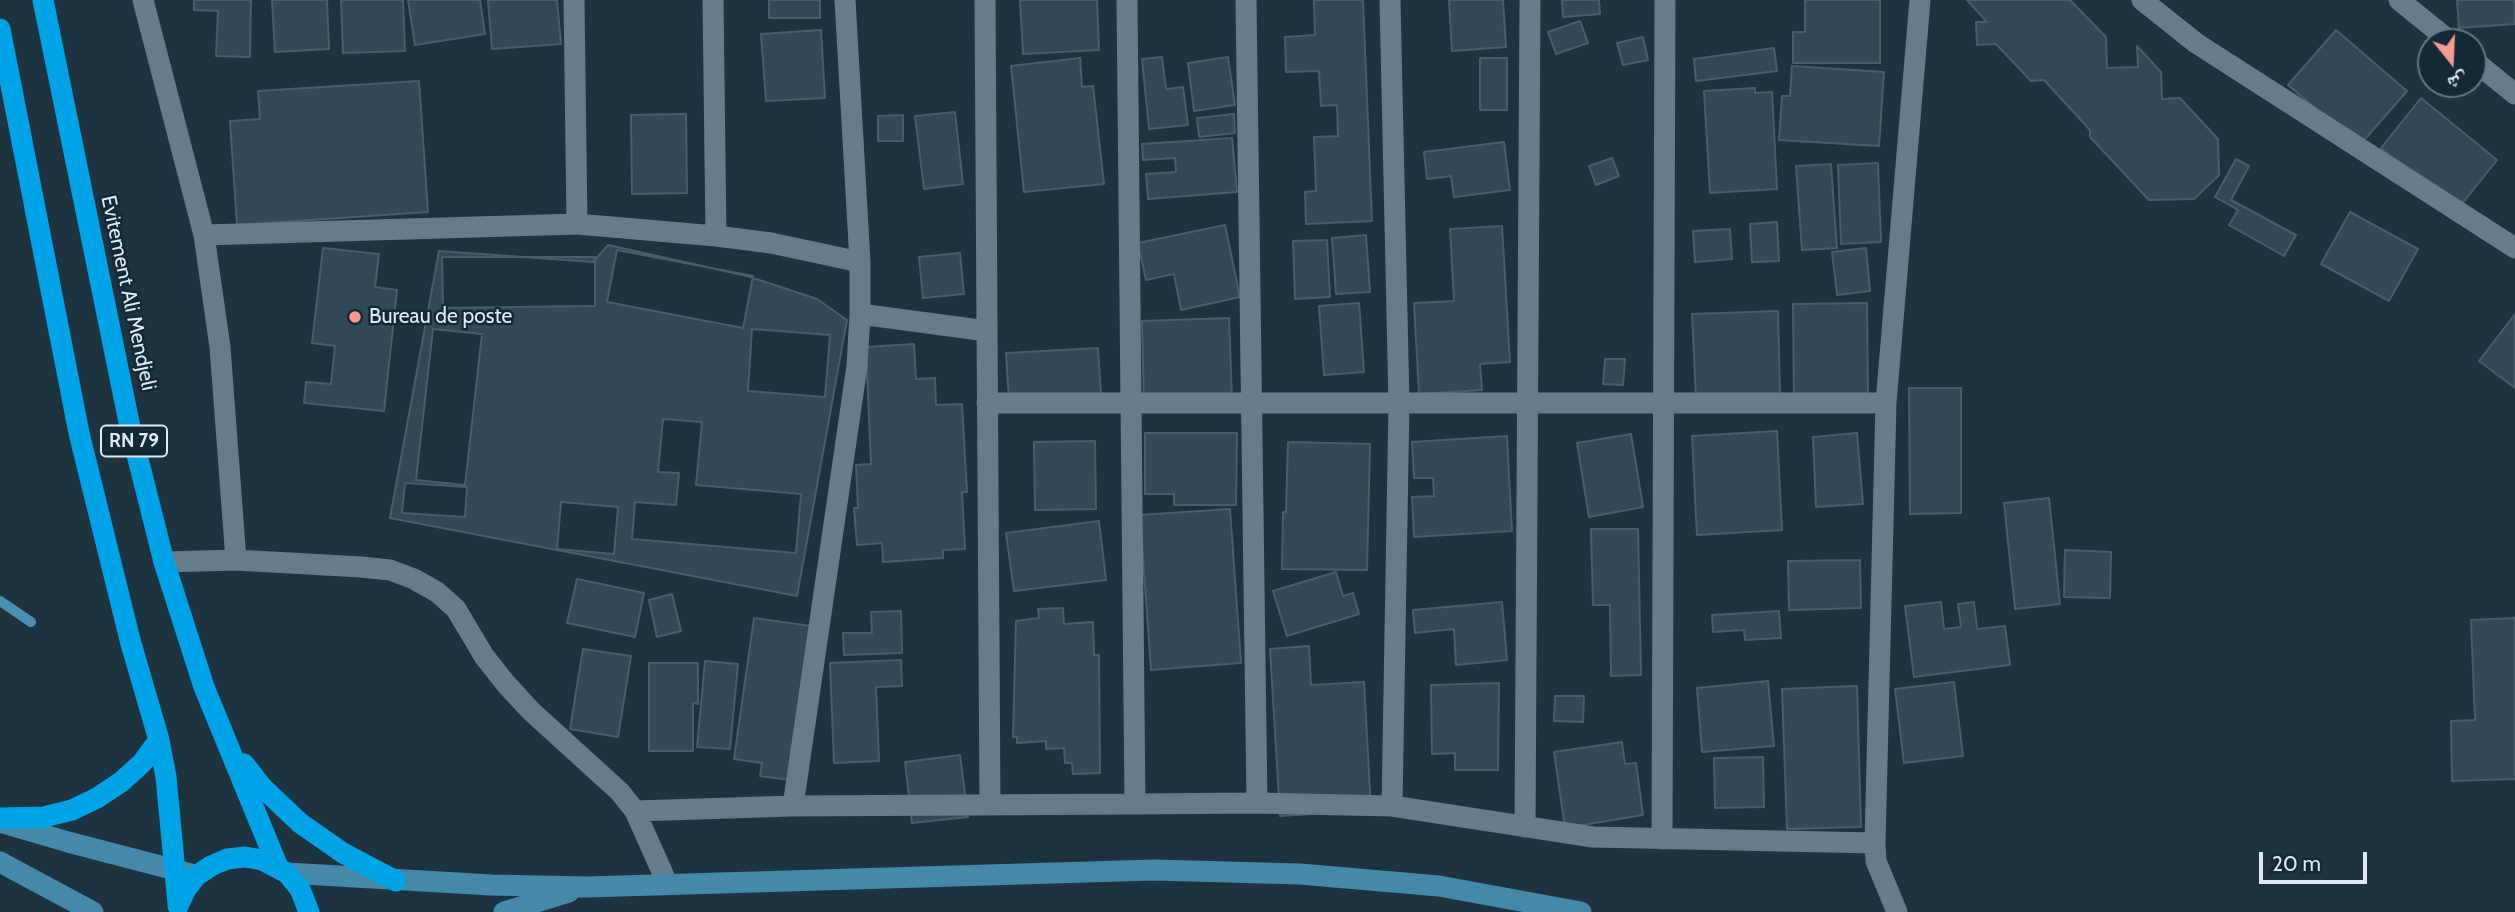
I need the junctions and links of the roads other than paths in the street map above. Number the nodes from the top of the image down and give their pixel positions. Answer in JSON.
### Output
{"nodes":[{"id":1,"x":43,"y":0,"type":"edge"},
{"id":2,"x":143,"y":0,"type":"edge"},
{"id":3,"x":574,"y":0,"type":"edge"},
{"id":4,"x":713,"y":0,"type":"edge"},
{"id":5,"x":845,"y":0,"type":"edge"},
{"id":6,"x":985,"y":0,"type":"edge"},
{"id":7,"x":1127,"y":0,"type":"edge"},
{"id":8,"x":1246,"y":0,"type":"edge"},
{"id":9,"x":1390,"y":0,"type":"edge"},
{"id":10,"x":1530,"y":0,"type":"edge"},
{"id":11,"x":1665,"y":0,"type":"edge"},
{"id":12,"x":1920,"y":0,"type":"edge"},
{"id":13,"x":2142,"y":0,"type":"edge"},
{"id":14,"x":2399,"y":0,"type":"edge"},
{"id":15,"x":2434,"y":28,"type":"edge"},
{"id":16,"x":0,"y":29,"type":"edge"},
{"id":17,"x":2487,"y":71,"type":"edge"},
{"id":18,"x":2515,"y":94,"type":"edge"},
{"id":19,"x":577,"y":224,"type":"junction"},
{"id":20,"x":204,"y":235,"type":"junction"},
{"id":21,"x":716,"y":236,"type":"junction"},
{"id":22,"x":2515,"y":248,"type":"edge"},
{"id":23,"x":860,"y":262,"type":"junction"},
{"id":24,"x":860,"y":314,"type":"junction"},
{"id":25,"x":987,"y":331,"type":"junction"},
{"id":26,"x":1131,"y":402,"type":"junction"},
{"id":27,"x":1251,"y":402,"type":"junction"},
{"id":28,"x":1399,"y":402,"type":"junction"},
{"id":29,"x":1527,"y":402,"type":"junction"},
{"id":30,"x":987,"y":403,"type":"junction"},
{"id":31,"x":1664,"y":403,"type":"junction"},
{"id":32,"x":1886,"y":403,"type":"junction"},
{"id":33,"x":236,"y":560,"type":"junction"},
{"id":34,"x":163,"y":562,"type":"junction"},
{"id":35,"x":159,"y":740,"type":"junction"},
{"id":36,"x":229,"y":746,"type":"junction"},
{"id":37,"x":1257,"y":803,"type":"junction"},
{"id":38,"x":1135,"y":804,"type":"junction"},
{"id":39,"x":990,"y":805,"type":"junction"},
{"id":40,"x":793,"y":806,"type":"junction"},
{"id":41,"x":1392,"y":806,"type":"junction"},
{"id":42,"x":635,"y":811,"type":"junction"},
{"id":43,"x":0,"y":820,"type":"edge"},
{"id":44,"x":1525,"y":827,"type":"junction"},
{"id":45,"x":1662,"y":839,"type":"junction"},
{"id":46,"x":1875,"y":843,"type":"junction"},
{"id":47,"x":0,"y":862,"type":"edge"},
{"id":48,"x":175,"y":870,"type":"junction"},
{"id":49,"x":283,"y":870,"type":"junction"},
{"id":50,"x":197,"y":876,"type":"junction"},
{"id":51,"x":396,"y":881,"type":"junction"},
{"id":52,"x":667,"y":883,"type":"junction"},
{"id":53,"x":587,"y":887,"type":"junction"},
{"id":54,"x":178,"y":908,"type":"edge"},
{"id":55,"x":93,"y":912,"type":"edge"},
{"id":56,"x":309,"y":912,"type":"edge"},
{"id":57,"x":504,"y":912,"type":"edge"},
{"id":58,"x":1581,"y":912,"type":"edge"},
{"id":59,"x":1897,"y":912,"type":"edge"}],
"edges":[{"from":1,"to":34,"type":"highway","name":"Evitement Ali Mendjeli","number":"RN 79"},
{"from":2,"to":20,"type":"street"},
{"from":3,"to":19,"type":"street"},
{"from":4,"to":21,"type":"street"},
{"from":5,"to":23,"type":"street"},
{"from":6,"to":25,"type":"street"},
{"from":7,"to":26,"type":"street"},
{"from":8,"to":27,"type":"street"},
{"from":9,"to":28,"type":"street"},
{"from":10,"to":29,"type":"street"},
{"from":11,"to":31,"type":"street"},
{"from":12,"to":32,"type":"street"},
{"from":13,"to":22,"type":"street"},
{"from":14,"to":15,"type":"street"},
{"from":16,"to":35,"type":"highway","number":"RN 79"},
{"from":17,"to":18,"type":"street"},
{"from":19,"to":20,"type":"street"},
{"from":19,"to":21,"type":"street"},
{"from":20,"to":33,"type":"street"},
{"from":21,"to":23,"type":"street"},
{"from":23,"to":24,"type":"street"},
{"from":24,"to":25,"type":"street"},
{"from":24,"to":40,"type":"street"},
{"from":25,"to":30,"type":"street"},
{"from":26,"to":27,"type":"street"},
{"from":26,"to":30,"type":"street"},
{"from":26,"to":38,"type":"street"},
{"from":27,"to":28,"type":"street"},
{"from":27,"to":37,"type":"street"},
{"from":28,"to":29,"type":"street"},
{"from":28,"to":41,"type":"street"},
{"from":29,"to":31,"type":"street"},
{"from":29,"to":44,"type":"street"},
{"from":30,"to":39,"type":"street"},
{"from":31,"to":32,"type":"street"},
{"from":31,"to":45,"type":"street"},
{"from":32,"to":46,"type":"street"},
{"from":33,"to":34,"type":"street"},
{"from":33,"to":42,"type":"street"},
{"from":34,"to":36,"type":"highway","name":"Evitement Ali Mendjeli","number":"RN 79"},
{"from":35,"to":43,"type":"highway"},
{"from":35,"to":48,"type":"highway","number":"RN 79"},
{"from":36,"to":49,"type":"highway","name":"Evitement Ali Mendjeli","number":"RN 79"},
{"from":36,"to":51,"type":"highway"},
{"from":37,"to":38,"type":"street"},
{"from":37,"to":41,"type":"street"},
{"from":38,"to":39,"type":"street"},
{"from":39,"to":40,"type":"street"},
{"from":40,"to":42,"type":"street"},
{"from":41,"to":44,"type":"street"},
{"from":42,"to":52,"type":"street"},
{"from":43,"to":48,"type":"main road"},
{"from":44,"to":45,"type":"street"},
{"from":45,"to":46,"type":"street"},
{"from":46,"to":59,"type":"street"},
{"from":47,"to":55,"type":"main road"},
{"from":48,"to":50,"type":"main road"},
{"from":48,"to":54,"type":"highway","number":"RN 79"},
{"from":49,"to":50,"type":"highway"},
{"from":49,"to":51,"type":"main road"},
{"from":49,"to":56,"type":"highway","name":"Evitement Ali Mendjeli"},
{"from":50,"to":54,"type":"highway"},
{"from":51,"to":53,"type":"main road"},
{"from":52,"to":53,"type":"main road"},
{"from":52,"to":58,"type":"main road"},
{"from":53,"to":57,"type":"main road"}]}
